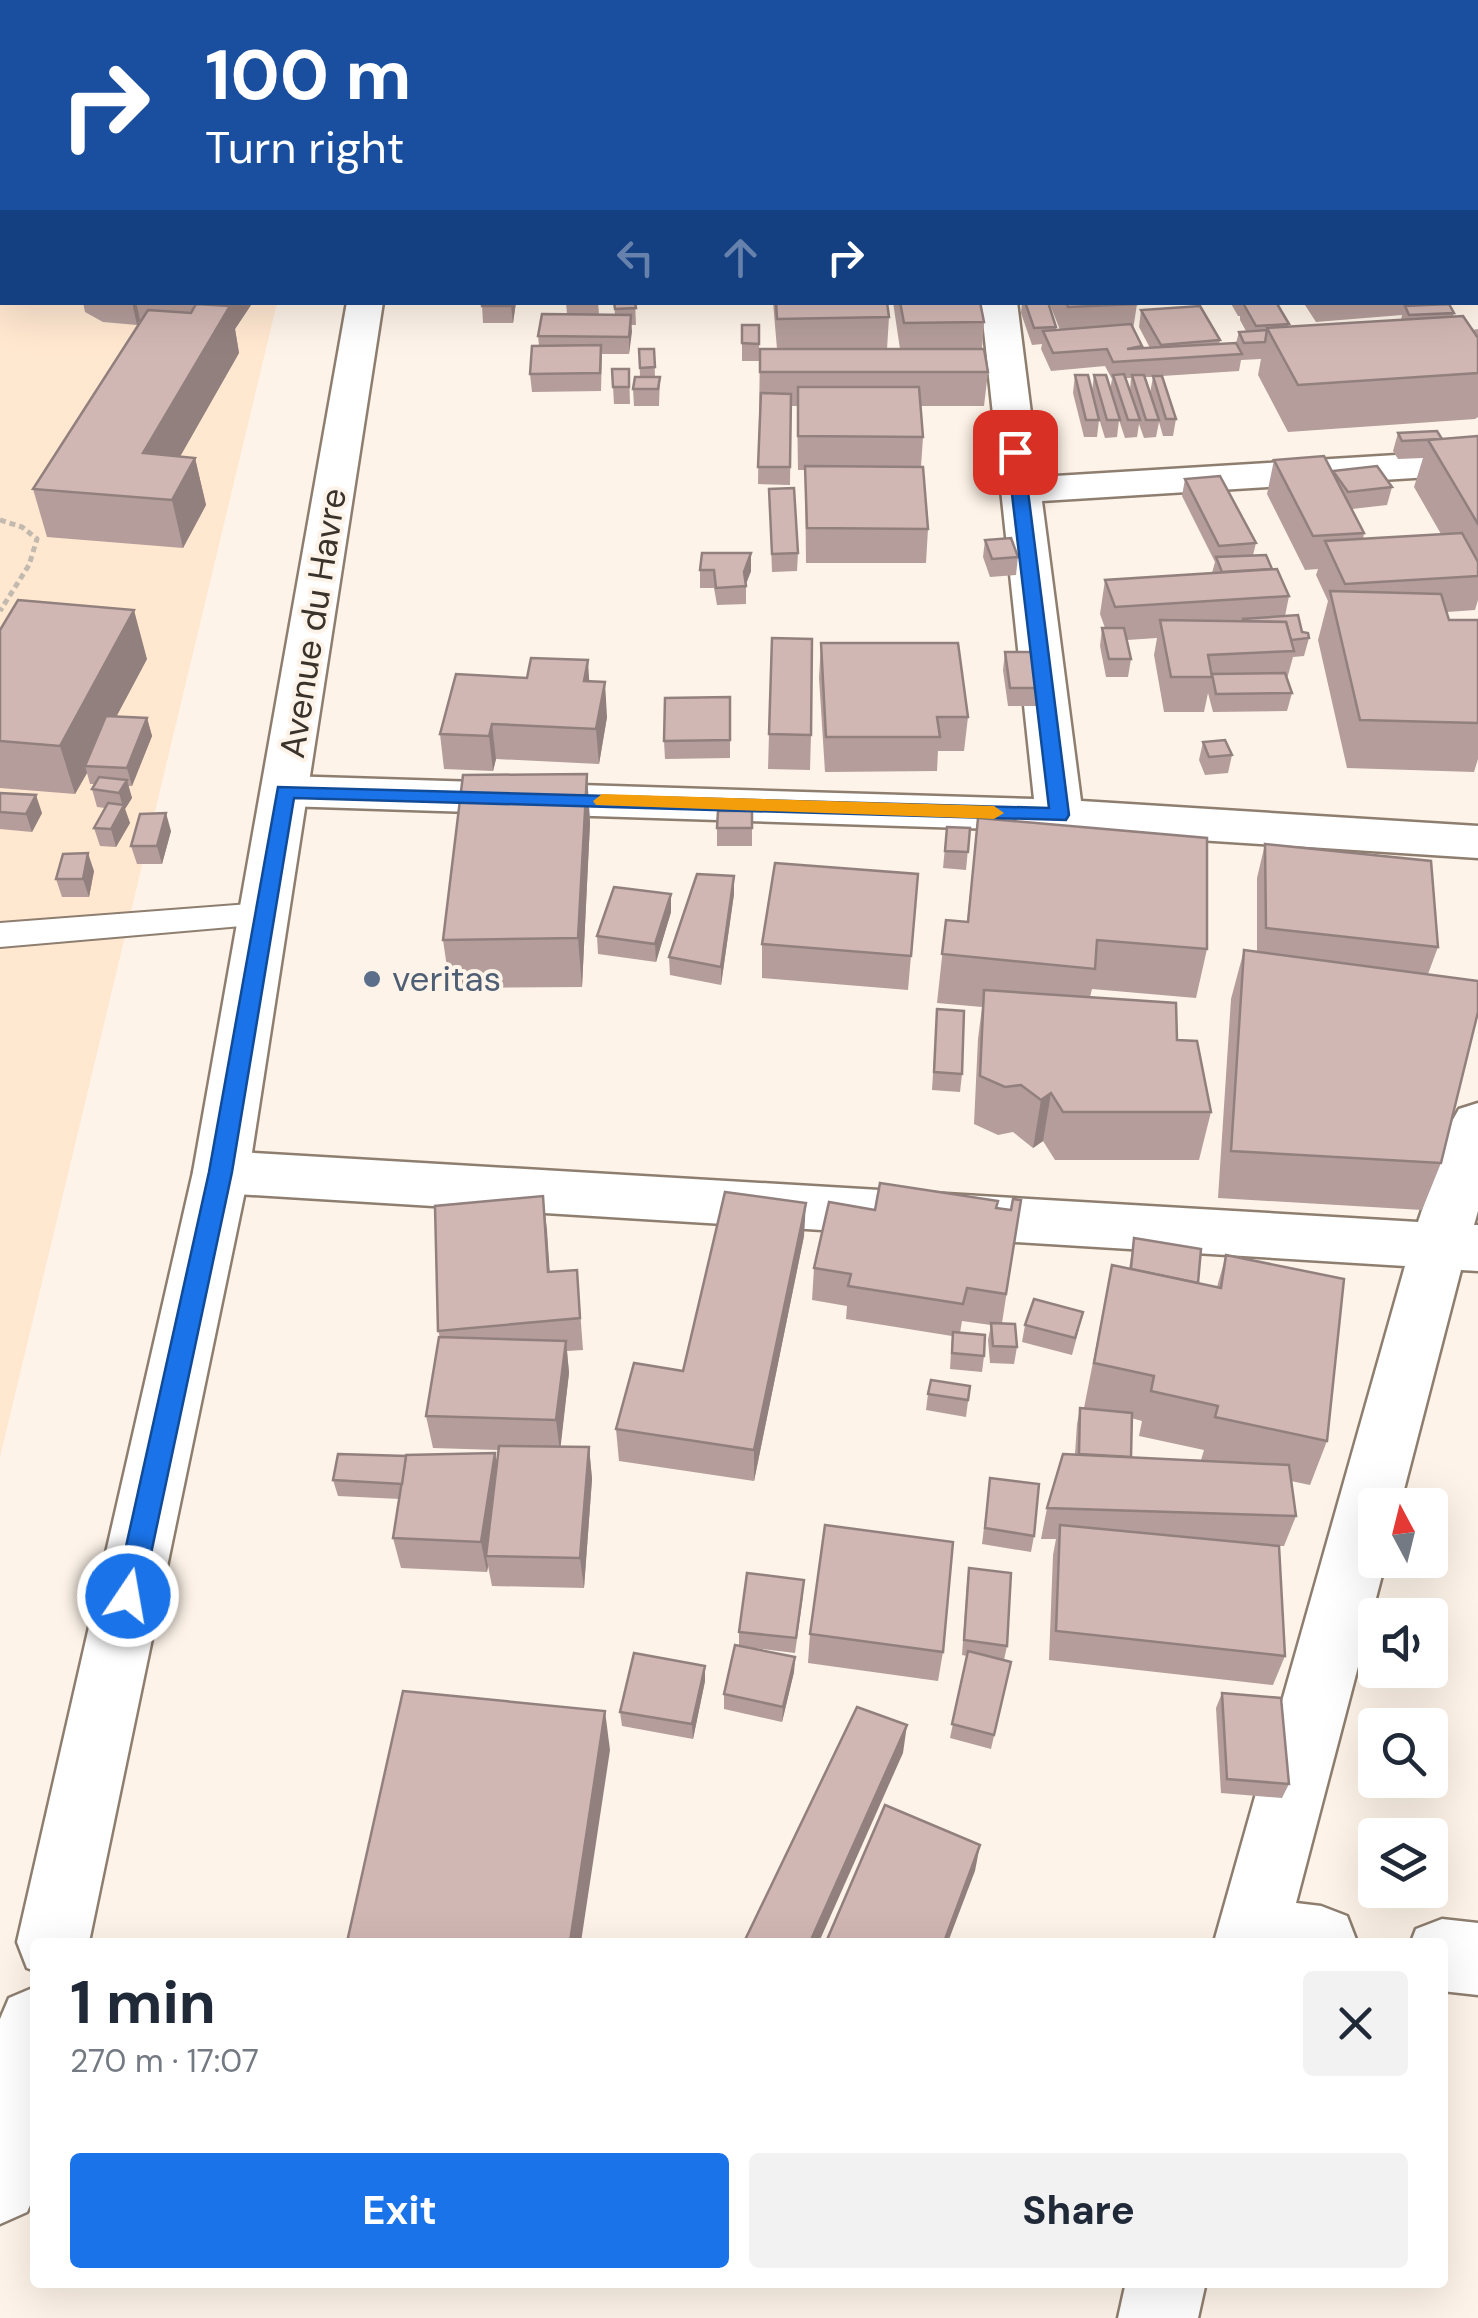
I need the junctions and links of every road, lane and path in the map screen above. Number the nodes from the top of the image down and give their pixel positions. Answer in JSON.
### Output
{"nodes":[{"id":1,"x":365,"y":305,"type":"edge"},
{"id":2,"x":998,"y":305,"type":"edge"},
{"id":3,"x":1478,"y":462,"type":"edge"},
{"id":4,"x":1019,"y":490,"type":"junction"},
{"id":5,"x":0,"y":520,"type":"edge"},
{"id":6,"x":0,"y":611,"type":"edge"},
{"id":7,"x":285,"y":791,"type":"junction"},
{"id":8,"x":1059,"y":815,"type":"junction"},
{"id":9,"x":1478,"y":842,"type":"edge"},
{"id":10,"x":264,"y":915,"type":"junction"},
{"id":11,"x":0,"y":935,"type":"edge"},
{"id":12,"x":1478,"y":1123,"type":"edge"},
{"id":13,"x":221,"y":1172,"type":"junction"},
{"id":14,"x":1459,"y":1247,"type":"edge"},
{"id":15,"x":54,"y":1938,"type":"edge"},
{"id":16,"x":1251,"y":1938,"type":"edge"},
{"id":17,"x":1448,"y":1956,"type":"edge"},
{"id":18,"x":1478,"y":1958,"type":"edge"},
{"id":19,"x":30,"y":2047,"type":"edge"},
{"id":20,"x":0,"y":2185,"type":"edge"},
{"id":21,"x":1165,"y":2288,"type":"edge"},
{"id":22,"x":1158,"y":2318,"type":"edge"}],
"edges":[{"from":1,"to":7,"type":"street","name":"Avenue du Havre"},
{"from":2,"to":4,"type":"street"},
{"from":3,"to":4,"type":"street"},
{"from":4,"to":8,"type":"street"},
{"from":5,"to":6,"type":"path"},
{"from":7,"to":8,"type":"street"},
{"from":7,"to":10,"type":"street","name":"Avenue du Havre"},
{"from":8,"to":9,"type":"street"},
{"from":10,"to":11,"type":"lane"},
{"from":10,"to":13,"type":"street","name":"Avenue du Havre"},
{"from":12,"to":14,"type":"street"},
{"from":13,"to":14,"type":"street"},
{"from":13,"to":15,"type":"street","name":"Avenue du Havre"},
{"from":14,"to":16,"type":"street"},
{"from":17,"to":18,"type":"street"},
{"from":19,"to":20,"type":"street"},
{"from":21,"to":22,"type":"street"}]}
